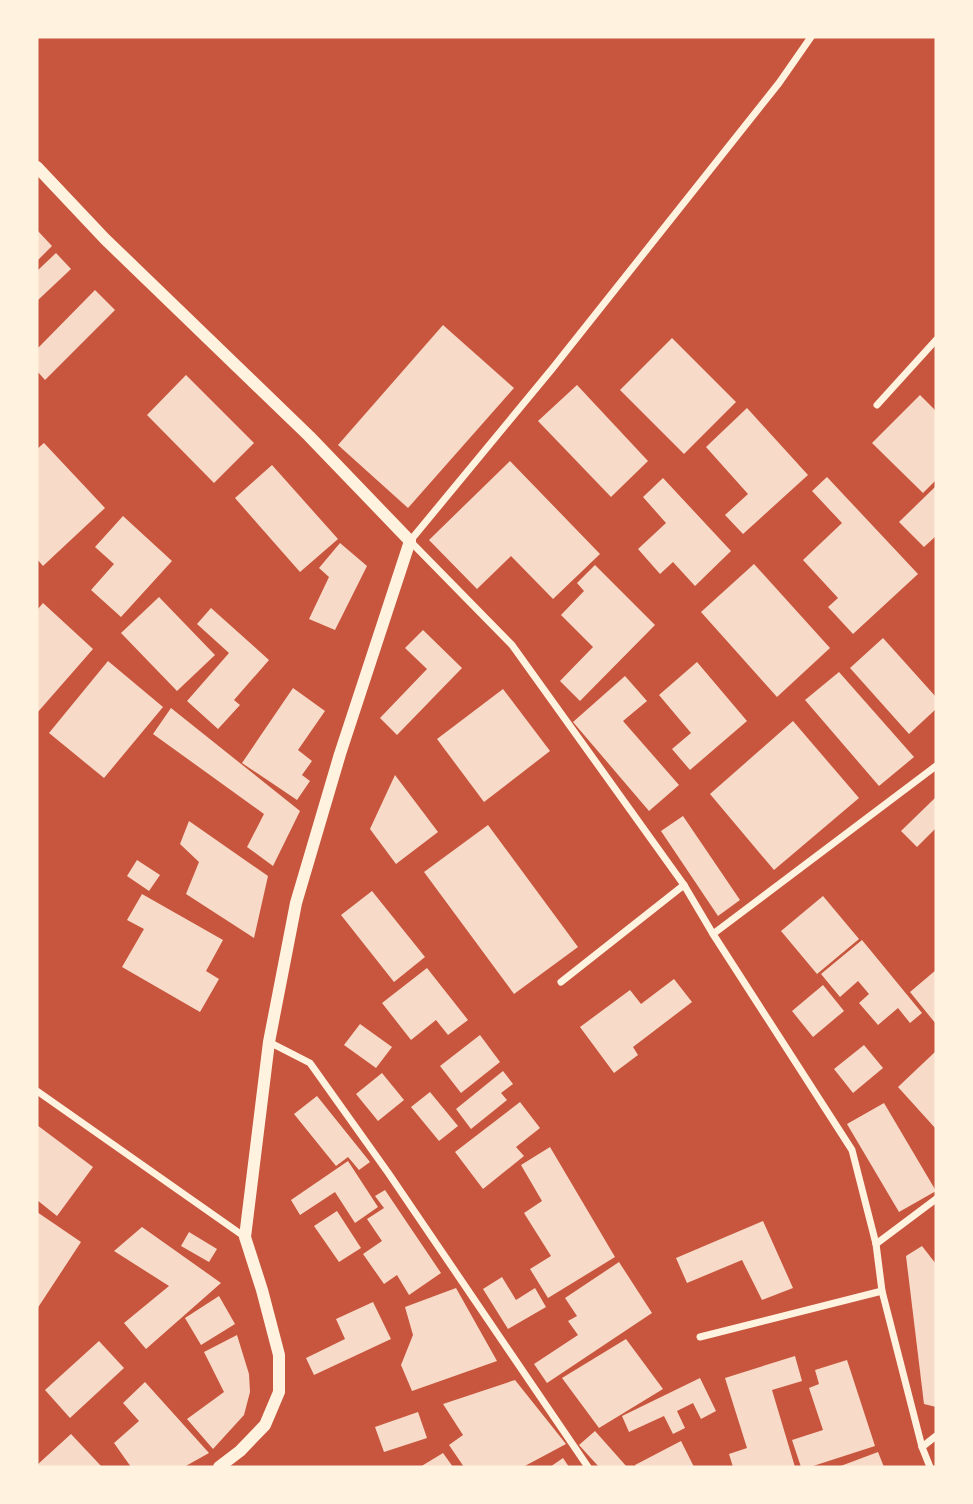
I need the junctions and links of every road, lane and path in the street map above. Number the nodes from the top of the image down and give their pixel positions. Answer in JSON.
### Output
{"nodes":[{"id":1,"x":811,"y":37,"type":"edge"},
{"id":2,"x":37,"y":167,"type":"edge"},
{"id":3,"x":936,"y":340,"type":"edge"},
{"id":4,"x":877,"y":405,"type":"dead end"},
{"id":5,"x":410,"y":541,"type":"junction"},
{"id":6,"x":936,"y":766,"type":"edge"},
{"id":7,"x":684,"y":885,"type":"junction"},
{"id":8,"x":713,"y":934,"type":"junction"},
{"id":9,"x":561,"y":982,"type":"dead end"},
{"id":10,"x":269,"y":1042,"type":"junction"},
{"id":11,"x":37,"y":1091,"type":"edge"},
{"id":12,"x":936,"y":1199,"type":"edge"},
{"id":13,"x":245,"y":1237,"type":"junction"},
{"id":14,"x":876,"y":1244,"type":"junction"},
{"id":15,"x":882,"y":1291,"type":"junction"},
{"id":16,"x":700,"y":1337,"type":"dead end"},
{"id":17,"x":936,"y":1436,"type":"edge"},
{"id":18,"x":922,"y":1447,"type":"junction"},
{"id":19,"x":219,"y":1467,"type":"edge"},
{"id":20,"x":588,"y":1467,"type":"edge"},
{"id":21,"x":930,"y":1467,"type":"edge"}],
"edges":[{"from":1,"to":5,"type":"street"},
{"from":2,"to":5,"type":"street"},
{"from":3,"to":4,"type":"street"},
{"from":5,"to":7,"type":"street"},
{"from":5,"to":10,"type":"street"},
{"from":6,"to":8,"type":"street"},
{"from":7,"to":8,"type":"street"},
{"from":7,"to":9,"type":"street"},
{"from":8,"to":14,"type":"street"},
{"from":10,"to":13,"type":"street"},
{"from":10,"to":20,"type":"street"},
{"from":11,"to":13,"type":"street"},
{"from":12,"to":14,"type":"street"},
{"from":13,"to":19,"type":"street"},
{"from":14,"to":15,"type":"street"},
{"from":15,"to":16,"type":"street"},
{"from":15,"to":18,"type":"street"},
{"from":17,"to":18,"type":"street"},
{"from":18,"to":21,"type":"street"}]}
